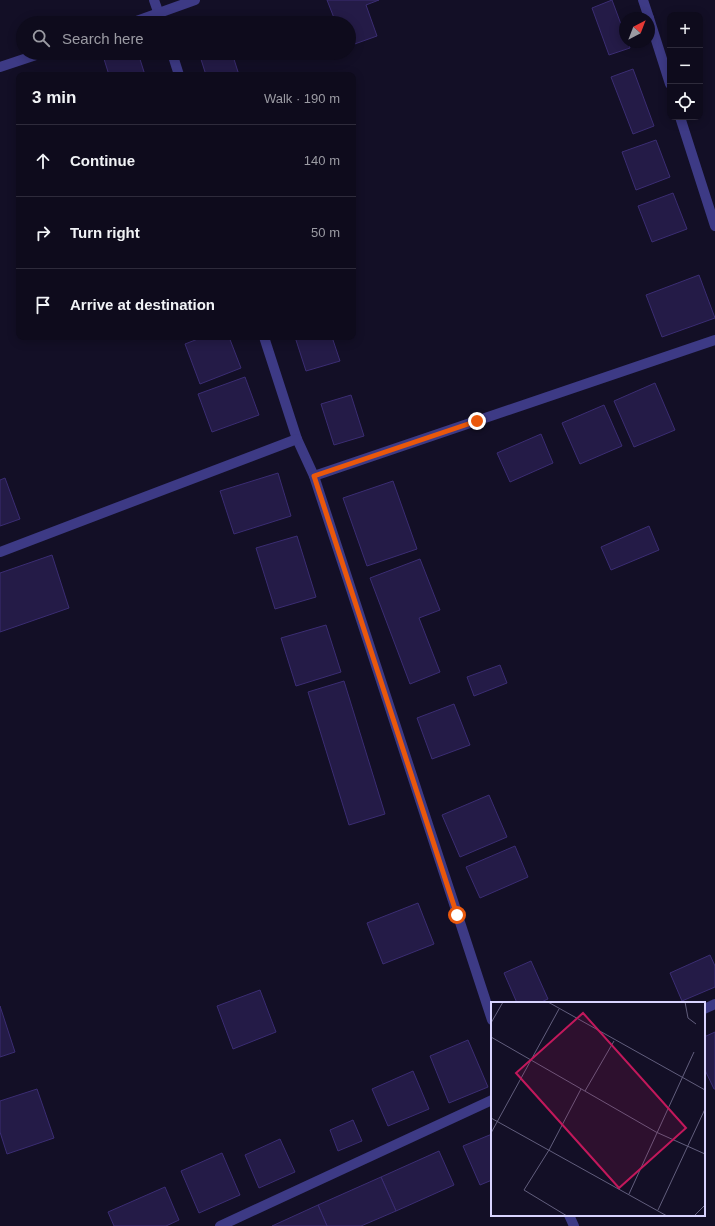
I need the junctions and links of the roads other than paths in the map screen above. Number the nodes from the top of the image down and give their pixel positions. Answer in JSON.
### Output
{"nodes":[{"id":1,"x":154,"y":0,"type":"edge"},
{"id":2,"x":195,"y":0,"type":"edge"},
{"id":3,"x":643,"y":0,"type":"edge"},
{"id":4,"x":647,"y":12,"type":"edge"},
{"id":5,"x":159,"y":16,"type":"edge"},
{"id":6,"x":164,"y":16,"type":"edge"},
{"id":7,"x":655,"y":37,"type":"edge"},
{"id":8,"x":21,"y":60,"type":"edge"},
{"id":9,"x":174,"y":60,"type":"edge"},
{"id":10,"x":0,"y":67,"type":"edge"},
{"id":11,"x":178,"y":72,"type":"edge"},
{"id":12,"x":667,"y":75,"type":"edge"},
{"id":13,"x":681,"y":120,"type":"edge"},
{"id":14,"x":715,"y":226,"type":"edge"},
{"id":15,"x":265,"y":340,"type":"edge"},
{"id":16,"x":715,"y":340,"type":"edge"},
{"id":17,"x":297,"y":439,"type":"junction"},
{"id":18,"x":314,"y":476,"type":"junction"},
{"id":19,"x":0,"y":552,"type":"edge"},
{"id":20,"x":715,"y":1004,"type":"edge"},
{"id":21,"x":705,"y":1009,"type":"edge"},
{"id":22,"x":491,"y":1017,"type":"edge"},
{"id":23,"x":491,"y":1100,"type":"edge"},
{"id":24,"x":569,"y":1216,"type":"edge"},
{"id":25,"x":220,"y":1226,"type":"edge"},
{"id":26,"x":574,"y":1226,"type":"edge"}],
"edges":[{"from":1,"to":5,"type":"street"},
{"from":2,"to":6,"type":"street"},
{"from":3,"to":4,"type":"street"},
{"from":7,"to":12,"type":"street"},
{"from":8,"to":10,"type":"street"},
{"from":9,"to":11,"type":"street"},
{"from":13,"to":14,"type":"street"},
{"from":15,"to":17,"type":"street"},
{"from":16,"to":18,"type":"street"},
{"from":17,"to":18,"type":"street"},
{"from":17,"to":19,"type":"street"},
{"from":18,"to":22,"type":"street"},
{"from":20,"to":21,"type":"street"},
{"from":23,"to":25,"type":"street"},
{"from":24,"to":26,"type":"street"}]}
